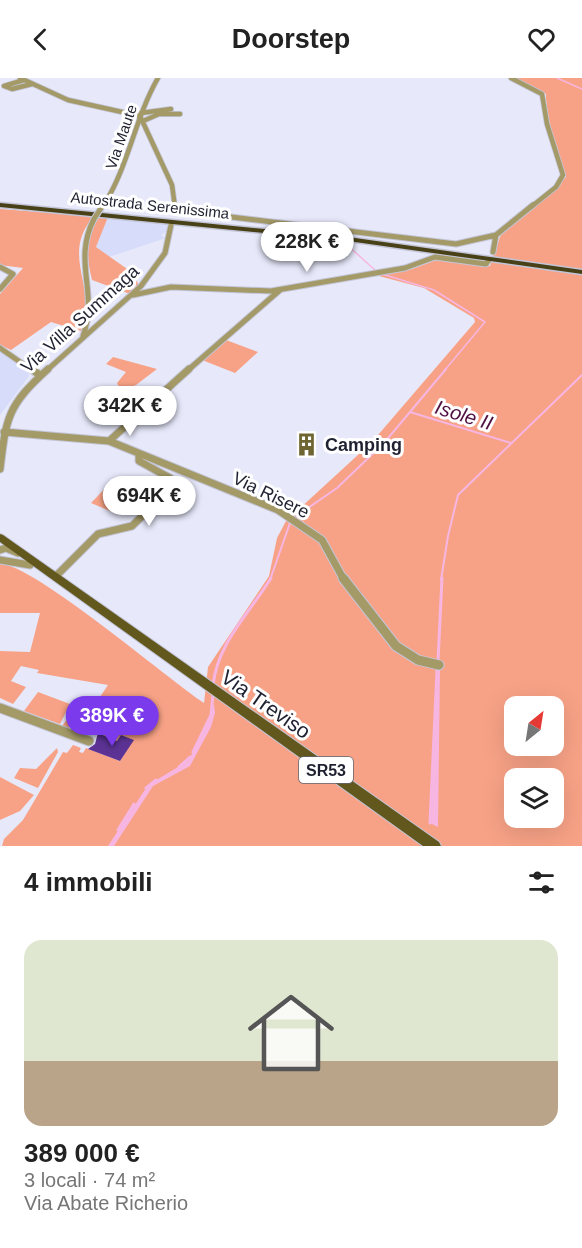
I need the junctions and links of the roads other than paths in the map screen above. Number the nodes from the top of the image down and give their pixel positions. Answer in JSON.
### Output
{"nodes":[{"id":1,"x":158,"y":78,"type":"edge"},
{"id":2,"x":511,"y":78,"type":"edge"},
{"id":3,"x":22,"y":79,"type":"edge"},
{"id":4,"x":32,"y":84,"type":"junction"},
{"id":5,"x":2,"y":86,"type":"edge"},
{"id":6,"x":171,"y":109,"type":"dead end"},
{"id":7,"x":180,"y":114,"type":"dead end"},
{"id":8,"x":141,"y":117,"type":"junction"},
{"id":9,"x":146,"y":127,"type":"junction"},
{"id":10,"x":136,"y":128,"type":"junction"},
{"id":11,"x":0,"y":203,"type":"edge"},
{"id":12,"x":171,"y":225,"type":"dead end"},
{"id":13,"x":496,"y":235,"type":"junction"},
{"id":14,"x":493,"y":252,"type":"dead end"},
{"id":15,"x":489,"y":260,"type":"dead end"},
{"id":16,"x":0,"y":267,"type":"edge"},
{"id":17,"x":582,"y":270,"type":"edge"},
{"id":18,"x":0,"y":289,"type":"edge"},
{"id":19,"x":281,"y":289,"type":"junction"},
{"id":20,"x":133,"y":295,"type":"junction"},
{"id":21,"x":88,"y":322,"type":"junction"},
{"id":22,"x":98,"y":324,"type":"junction"},
{"id":23,"x":81,"y":338,"type":"junction"},
{"id":24,"x":0,"y":348,"type":"edge"},
{"id":25,"x":40,"y":375,"type":"junction"},
{"id":26,"x":4,"y":432,"type":"junction"},
{"id":27,"x":109,"y":441,"type":"junction"},
{"id":28,"x":139,"y":455,"type":"junction"},
{"id":29,"x":0,"y":469,"type":"edge"},
{"id":30,"x":1,"y":546,"type":"edge"},
{"id":31,"x":56,"y":576,"type":"junction"},
{"id":32,"x":135,"y":634,"type":"junction"},
{"id":33,"x":439,"y":665,"type":"dead end"},
{"id":34,"x":0,"y":708,"type":"edge"},
{"id":35,"x":89,"y":741,"type":"dead end"},
{"id":36,"x":434,"y":846,"type":"edge"}],
"edges":[{"from":1,"to":8,"type":"street","name":"Via Maute"},
{"from":2,"to":13,"type":"street"},
{"from":3,"to":4,"type":"street"},
{"from":3,"to":5,"type":"street"},
{"from":4,"to":5,"type":"street"},
{"from":4,"to":8,"type":"street"},
{"from":6,"to":8,"type":"street"},
{"from":7,"to":8,"type":"street"},
{"from":8,"to":9,"type":"street"},
{"from":8,"to":10,"type":"street","name":"Via Maute"},
{"from":9,"to":10,"type":"street"},
{"from":9,"to":13,"type":"street"},
{"from":10,"to":21,"type":"street","name":"Via Maute","bridge":true},
{"from":11,"to":17,"type":"highway","name":"Autostrada Serenissima"},
{"from":12,"to":20,"type":"street","name":"Via Villa Summaga"},
{"from":13,"to":14,"type":"street"},
{"from":15,"to":19,"type":"street"},
{"from":16,"to":18,"type":"street"},
{"from":19,"to":20,"type":"street"},
{"from":19,"to":27,"type":"street"},
{"from":20,"to":22,"type":"street","name":"Via Villa Summaga"},
{"from":21,"to":22,"type":"street"},
{"from":21,"to":23,"type":"street","name":"Via Maute"},
{"from":22,"to":23,"type":"street","name":"Via Villa Summaga"},
{"from":23,"to":25,"type":"street","name":"Via Villa Summaga"},
{"from":24,"to":25,"type":"street"},
{"from":25,"to":26,"type":"street","name":"Via Villa Summaga"},
{"from":26,"to":27,"type":"street"},
{"from":26,"to":29,"type":"street","name":"Via Villa Summaga"},
{"from":27,"to":28,"type":"street","name":"Via Risere"},
{"from":28,"to":31,"type":"street","name":"Via Risere"},
{"from":28,"to":33,"type":"street","name":"Via Risere"},
{"from":30,"to":31,"type":"main road","name":"Via Treviso","number":"SR53"},
{"from":30,"to":32,"type":"main road","name":"Via Treviso"},
{"from":31,"to":32,"type":"main road","name":"Via Treviso","number":"SR53"},
{"from":32,"to":36,"type":"main road","name":"Via Treviso","number":"SR53"},
{"from":34,"to":35,"type":"street"}]}
